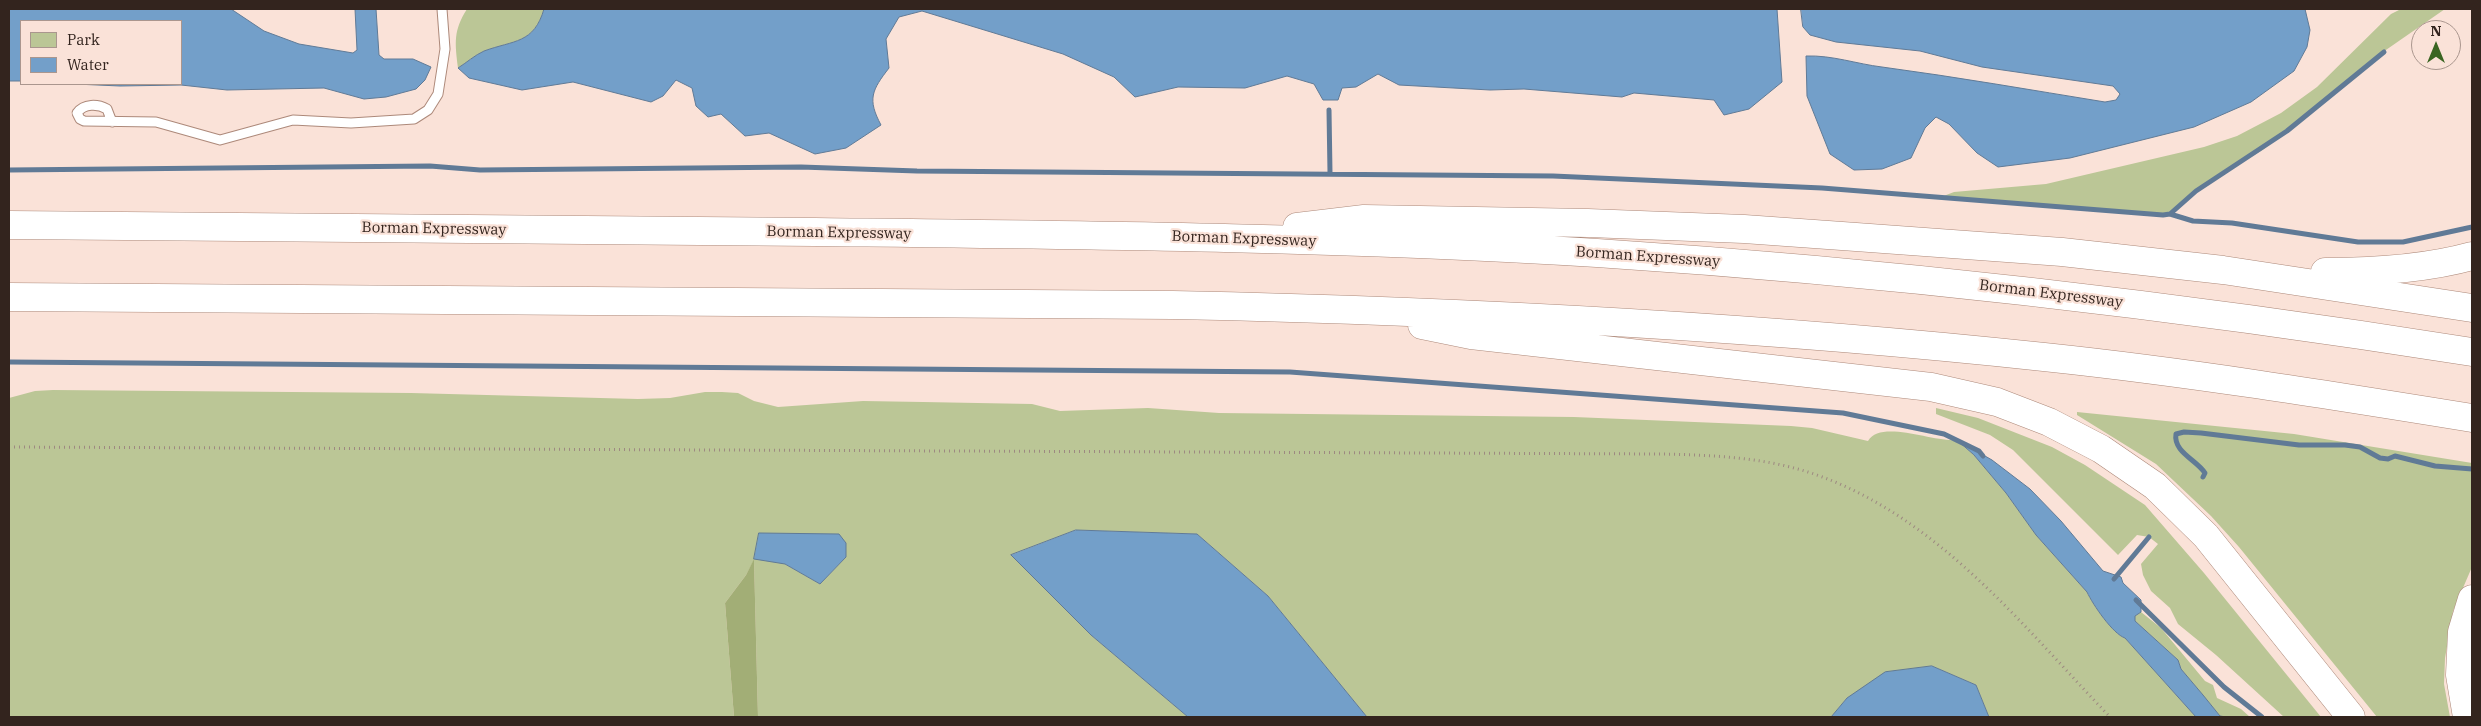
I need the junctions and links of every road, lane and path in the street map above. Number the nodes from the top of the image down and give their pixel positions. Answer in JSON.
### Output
{"nodes":[{"id":1,"x":442,"y":9,"type":"edge"},
{"id":2,"x":112,"y":122,"type":"dead end"},
{"id":3,"x":9,"y":225,"type":"edge"},
{"id":4,"x":1199,"y":238,"type":"junction"},
{"id":5,"x":2472,"y":256,"type":"edge"},
{"id":6,"x":2223,"y":270,"type":"junction"},
{"id":7,"x":9,"y":298,"type":"edge"},
{"id":8,"x":1337,"y":308,"type":"junction"},
{"id":9,"x":2472,"y":308,"type":"edge"},
{"id":10,"x":2472,"y":352,"type":"edge"},
{"id":11,"x":2472,"y":418,"type":"edge"},
{"id":12,"x":9,"y":447,"type":"edge"},
{"id":13,"x":2472,"y":599,"type":"edge"},
{"id":14,"x":2110,"y":717,"type":"edge"},
{"id":15,"x":2351,"y":717,"type":"edge"},
{"id":16,"x":2467,"y":717,"type":"edge"}],
"edges":[{"from":1,"to":2,"type":"lane"},
{"from":3,"to":4,"type":"highway","name":"Borman Expressway"},
{"from":4,"to":6,"type":"highway"},
{"from":4,"to":10,"type":"highway","name":"Borman Expressway"},
{"from":5,"to":6,"type":"highway"},
{"from":6,"to":9,"type":"highway"},
{"from":7,"to":8,"type":"highway"},
{"from":8,"to":11,"type":"highway"},
{"from":8,"to":15,"type":"highway"},
{"from":12,"to":14,"type":"path"},
{"from":13,"to":16,"type":"highway"}]}
